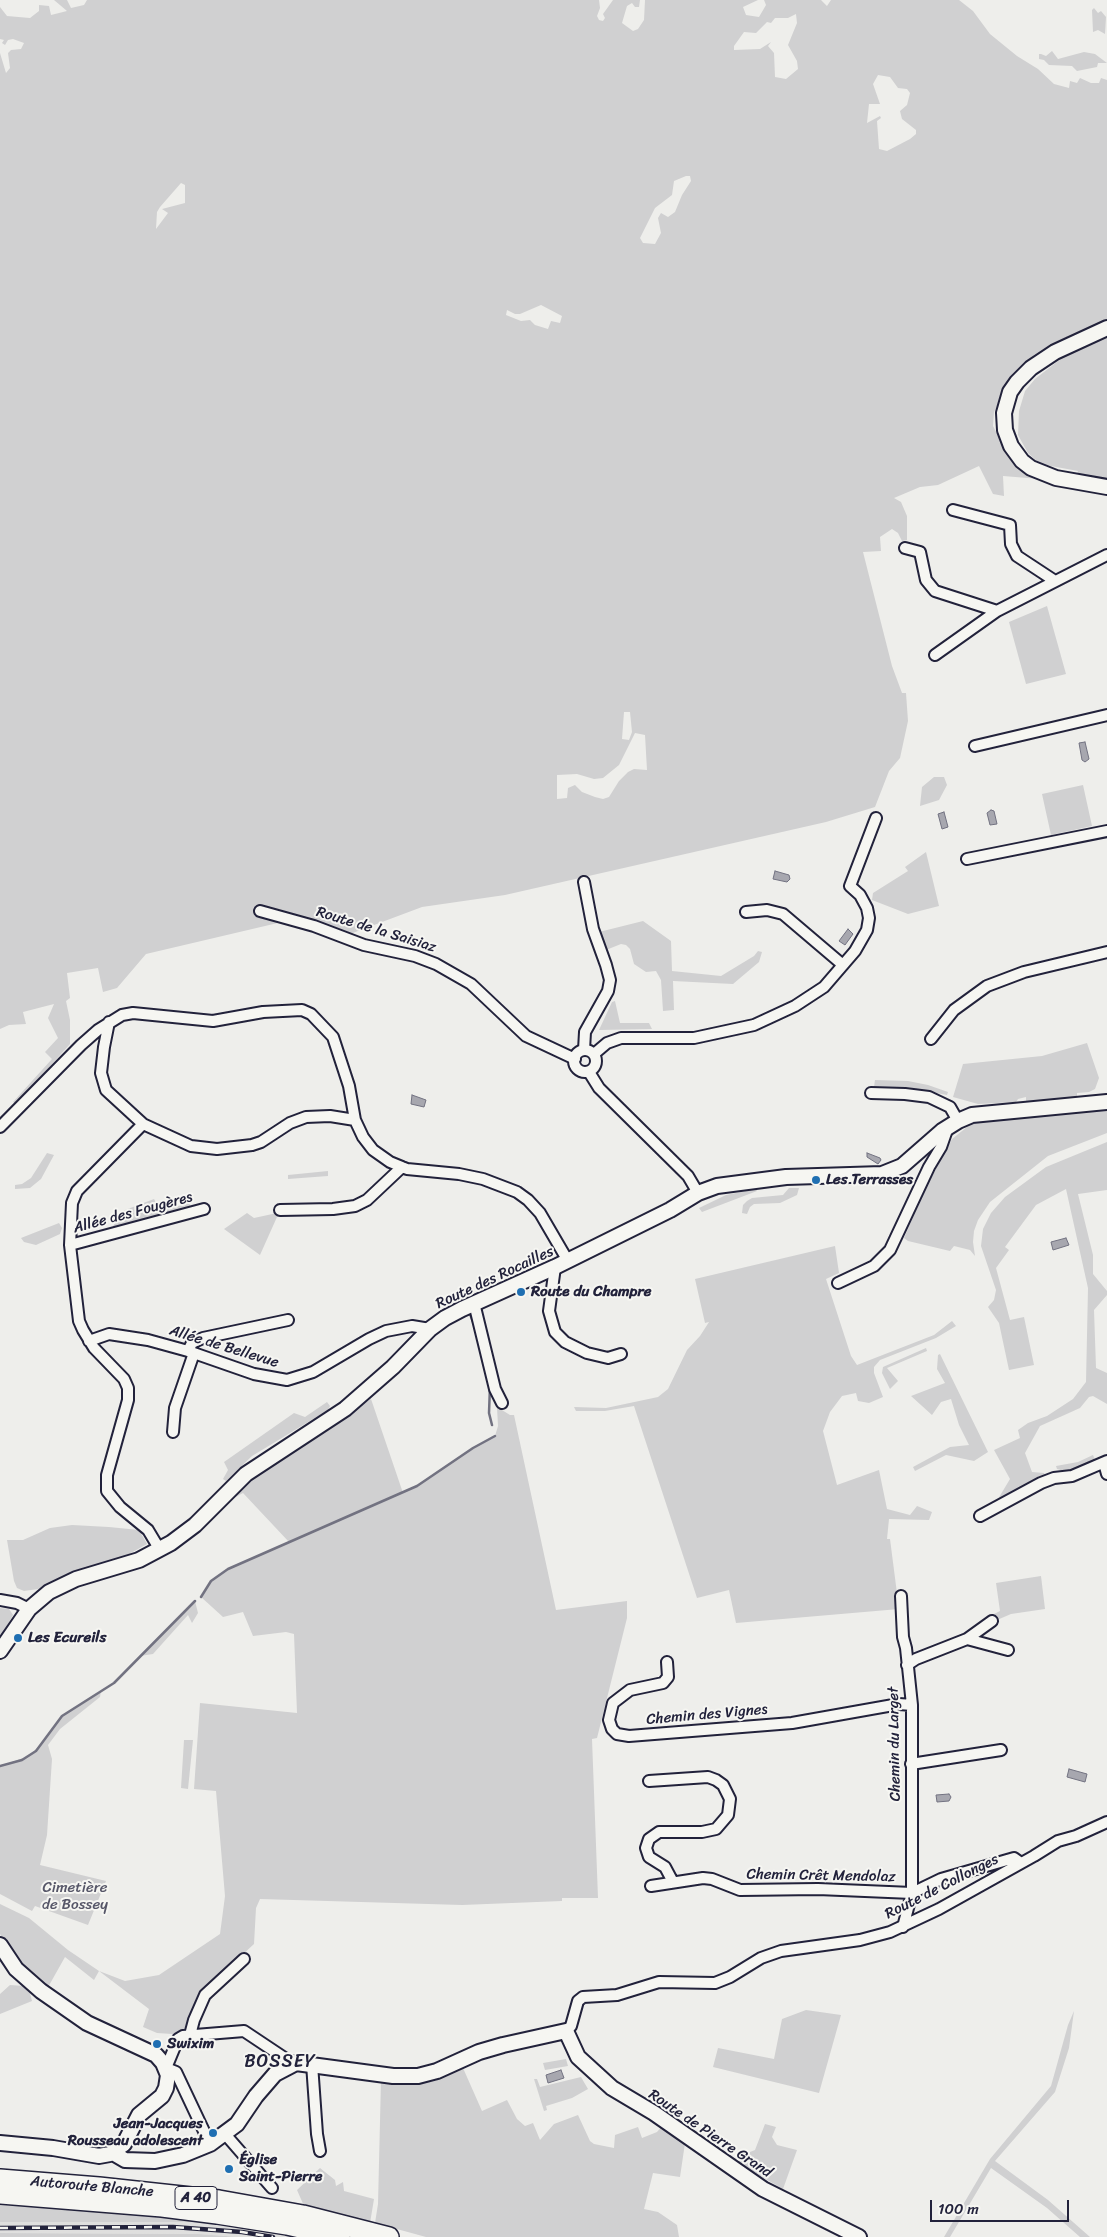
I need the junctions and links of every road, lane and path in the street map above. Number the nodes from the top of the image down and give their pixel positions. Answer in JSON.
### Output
{"nodes":[{"id":1,"x":1107,"y":328,"type":"edge"},
{"id":2,"x":1107,"y":487,"type":"edge"},
{"id":3,"x":953,"y":510,"type":"dead end"},
{"id":4,"x":905,"y":548,"type":"dead end"},
{"id":5,"x":1107,"y":555,"type":"edge"},
{"id":6,"x":1055,"y":581,"type":"junction"},
{"id":7,"x":997,"y":612,"type":"junction"},
{"id":8,"x":935,"y":655,"type":"dead end"},
{"id":9,"x":1107,"y":715,"type":"edge"},
{"id":10,"x":974,"y":746,"type":"dead end"},
{"id":11,"x":876,"y":818,"type":"dead end"},
{"id":12,"x":1107,"y":831,"type":"edge"},
{"id":13,"x":967,"y":859,"type":"dead end"},
{"id":14,"x":584,"y":882,"type":"dead end"},
{"id":15,"x":260,"y":911,"type":"dead end"},
{"id":16,"x":746,"y":912,"type":"dead end"},
{"id":17,"x":1107,"y":952,"type":"edge"},
{"id":18,"x":842,"y":965,"type":"junction"},
{"id":19,"x":109,"y":1022,"type":"junction"},
{"id":20,"x":931,"y":1039,"type":"dead end"},
{"id":21,"x":589,"y":1052,"type":"junction"},
{"id":22,"x":574,"y":1059,"type":"junction"},
{"id":23,"x":589,"y":1072,"type":"junction"},
{"id":24,"x":871,"y":1093,"type":"dead end"},
{"id":25,"x":1107,"y":1102,"type":"edge"},
{"id":26,"x":355,"y":1120,"type":"junction"},
{"id":27,"x":143,"y":1124,"type":"junction"},
{"id":28,"x":952,"y":1124,"type":"junction"},
{"id":29,"x":0,"y":1127,"type":"edge"},
{"id":30,"x":402,"y":1167,"type":"junction"},
{"id":31,"x":698,"y":1193,"type":"junction"},
{"id":32,"x":204,"y":1209,"type":"dead end"},
{"id":33,"x":280,"y":1210,"type":"dead end"},
{"id":34,"x":70,"y":1245,"type":"junction"},
{"id":35,"x":562,"y":1264,"type":"junction"},
{"id":36,"x":838,"y":1283,"type":"dead end"},
{"id":37,"x":474,"y":1303,"type":"junction"},
{"id":38,"x":288,"y":1320,"type":"dead end"},
{"id":39,"x":430,"y":1329,"type":"junction"},
{"id":40,"x":89,"y":1341,"type":"junction"},
{"id":41,"x":191,"y":1352,"type":"junction"},
{"id":42,"x":621,"y":1354,"type":"dead end"},
{"id":43,"x":502,"y":1403,"type":"dead end"},
{"id":44,"x":173,"y":1432,"type":"dead end"},
{"id":45,"x":1106,"y":1462,"type":"edge"},
{"id":46,"x":1107,"y":1474,"type":"edge"},
{"id":47,"x":980,"y":1516,"type":"dead end"},
{"id":48,"x":160,"y":1550,"type":"junction"},
{"id":49,"x":901,"y":1596,"type":"dead end"},
{"id":50,"x":0,"y":1600,"type":"edge"},
{"id":51,"x":29,"y":1609,"type":"junction"},
{"id":52,"x":992,"y":1621,"type":"dead end"},
{"id":53,"x":967,"y":1639,"type":"junction"},
{"id":54,"x":1008,"y":1650,"type":"dead end"},
{"id":55,"x":0,"y":1651,"type":"edge"},
{"id":56,"x":667,"y":1662,"type":"dead end"},
{"id":57,"x":908,"y":1664,"type":"junction"},
{"id":58,"x":912,"y":1705,"type":"junction"},
{"id":59,"x":1001,"y":1750,"type":"dead end"},
{"id":60,"x":911,"y":1764,"type":"junction"},
{"id":61,"x":649,"y":1781,"type":"dead end"},
{"id":62,"x":1107,"y":1822,"type":"edge"},
{"id":63,"x":1021,"y":1863,"type":"junction"},
{"id":64,"x":673,"y":1882,"type":"junction"},
{"id":65,"x":651,"y":1886,"type":"dead end"},
{"id":66,"x":912,"y":1893,"type":"junction"},
{"id":67,"x":903,"y":1926,"type":"junction"},
{"id":68,"x":0,"y":1945,"type":"edge"},
{"id":69,"x":244,"y":1959,"type":"dead end"},
{"id":70,"x":566,"y":2031,"type":"junction"},
{"id":71,"x":190,"y":2035,"type":"junction"},
{"id":72,"x":312,"y":2064,"type":"junction"},
{"id":73,"x":291,"y":2065,"type":"junction"},
{"id":74,"x":166,"y":2068,"type":"junction"},
{"id":75,"x":225,"y":2134,"type":"junction"},
{"id":76,"x":0,"y":2142,"type":"edge"},
{"id":77,"x":210,"y":2144,"type":"junction"},
{"id":78,"x":118,"y":2149,"type":"junction"},
{"id":79,"x":320,"y":2151,"type":"dead end"},
{"id":80,"x":0,"y":2179,"type":"edge"},
{"id":81,"x":272,"y":2188,"type":"dead end"},
{"id":82,"x":0,"y":2194,"type":"edge"},
{"id":83,"x":340,"y":2237,"type":"edge"},
{"id":84,"x":390,"y":2237,"type":"edge"},
{"id":85,"x":859,"y":2237,"type":"edge"}],
"edges":[{"from":1,"to":2,"type":"street"},
{"from":3,"to":6,"type":"street"},
{"from":4,"to":7,"type":"street"},
{"from":5,"to":6,"type":"street"},
{"from":6,"to":7,"type":"street"},
{"from":7,"to":8,"type":"street"},
{"from":9,"to":10,"type":"street"},
{"from":11,"to":18,"type":"street"},
{"from":12,"to":13,"type":"street"},
{"from":14,"to":21,"type":"street"},
{"from":15,"to":22,"type":"street","name":"Route de la Saisiaz"},
{"from":16,"to":18,"type":"street"},
{"from":17,"to":20,"type":"street"},
{"from":18,"to":21,"type":"street"},
{"from":19,"to":26,"type":"street"},
{"from":19,"to":27,"type":"street"},
{"from":19,"to":29,"type":"street"},
{"from":21,"to":22,"type":"street"},
{"from":21,"to":23,"type":"street"},
{"from":22,"to":23,"type":"street"},
{"from":23,"to":31,"type":"street"},
{"from":24,"to":28,"type":"street"},
{"from":25,"to":28,"type":"street"},
{"from":26,"to":27,"type":"street"},
{"from":26,"to":30,"type":"street"},
{"from":27,"to":34,"type":"street"},
{"from":28,"to":31,"type":"street","name":"Route des Rocailles"},
{"from":28,"to":36,"type":"street"},
{"from":30,"to":33,"type":"street"},
{"from":30,"to":35,"type":"street"},
{"from":31,"to":35,"type":"street","name":"Route des Rocailles"},
{"from":32,"to":34,"type":"street","name":"Allée des Fougères"},
{"from":34,"to":40,"type":"street"},
{"from":35,"to":37,"type":"street","name":"Route des Rocailles"},
{"from":35,"to":42,"type":"street"},
{"from":37,"to":39,"type":"street","name":"Route des Rocailles"},
{"from":37,"to":43,"type":"street"},
{"from":38,"to":41,"type":"street"},
{"from":39,"to":41,"type":"street","name":"Allée de Bellevue"},
{"from":39,"to":48,"type":"street","name":"Route des Rocailles"},
{"from":40,"to":41,"type":"street","name":"Allée de Bellevue"},
{"from":40,"to":48,"type":"street"},
{"from":41,"to":44,"type":"street"},
{"from":45,"to":46,"type":"street"},
{"from":45,"to":47,"type":"street"},
{"from":48,"to":51,"type":"street","name":"Route des Rocailles"},
{"from":49,"to":57,"type":"street","name":"Chemin du Larget"},
{"from":50,"to":51,"type":"street"},
{"from":51,"to":55,"type":"street","name":"Route des Rocailles"},
{"from":52,"to":53,"type":"street"},
{"from":53,"to":54,"type":"street"},
{"from":53,"to":57,"type":"street"},
{"from":56,"to":58,"type":"street","name":"Chemin des Vignes"},
{"from":57,"to":58,"type":"street","name":"Chemin du Larget"},
{"from":58,"to":60,"type":"street","name":"Chemin du Larget"},
{"from":59,"to":60,"type":"street"},
{"from":60,"to":66,"type":"street","name":"Chemin du Larget"},
{"from":61,"to":64,"type":"street"},
{"from":62,"to":63,"type":"street","name":"Route de Collonges"},
{"from":63,"to":66,"type":"street"},
{"from":63,"to":67,"type":"street","name":"Route de Collonges"},
{"from":64,"to":65,"type":"street","name":"Chemin Crêt Mendolaz"},
{"from":64,"to":66,"type":"street","name":"Chemin Crêt Mendolaz"},
{"from":66,"to":67,"type":"street","name":"Chemin du Larget"},
{"from":67,"to":70,"type":"street","name":"Route de Collonges"},
{"from":68,"to":74,"type":"street"},
{"from":69,"to":71,"type":"street"},
{"from":70,"to":72,"type":"street"},
{"from":70,"to":85,"type":"street","name":"Route de Pierre Grand"},
{"from":71,"to":73,"type":"street"},
{"from":71,"to":74,"type":"street"},
{"from":72,"to":73,"type":"street"},
{"from":72,"to":79,"type":"street"},
{"from":73,"to":75,"type":"street"},
{"from":74,"to":77,"type":"street"},
{"from":74,"to":78,"type":"street"},
{"from":75,"to":77,"type":"street"},
{"from":75,"to":81,"type":"street"},
{"from":76,"to":78,"type":"street"},
{"from":77,"to":78,"type":"street"},
{"from":80,"to":84,"type":"highway","name":"Autoroute Blanche","number":"A 40"},
{"from":82,"to":83,"type":"highway","name":"Autoroute Blanche","number":"A 40"}]}
